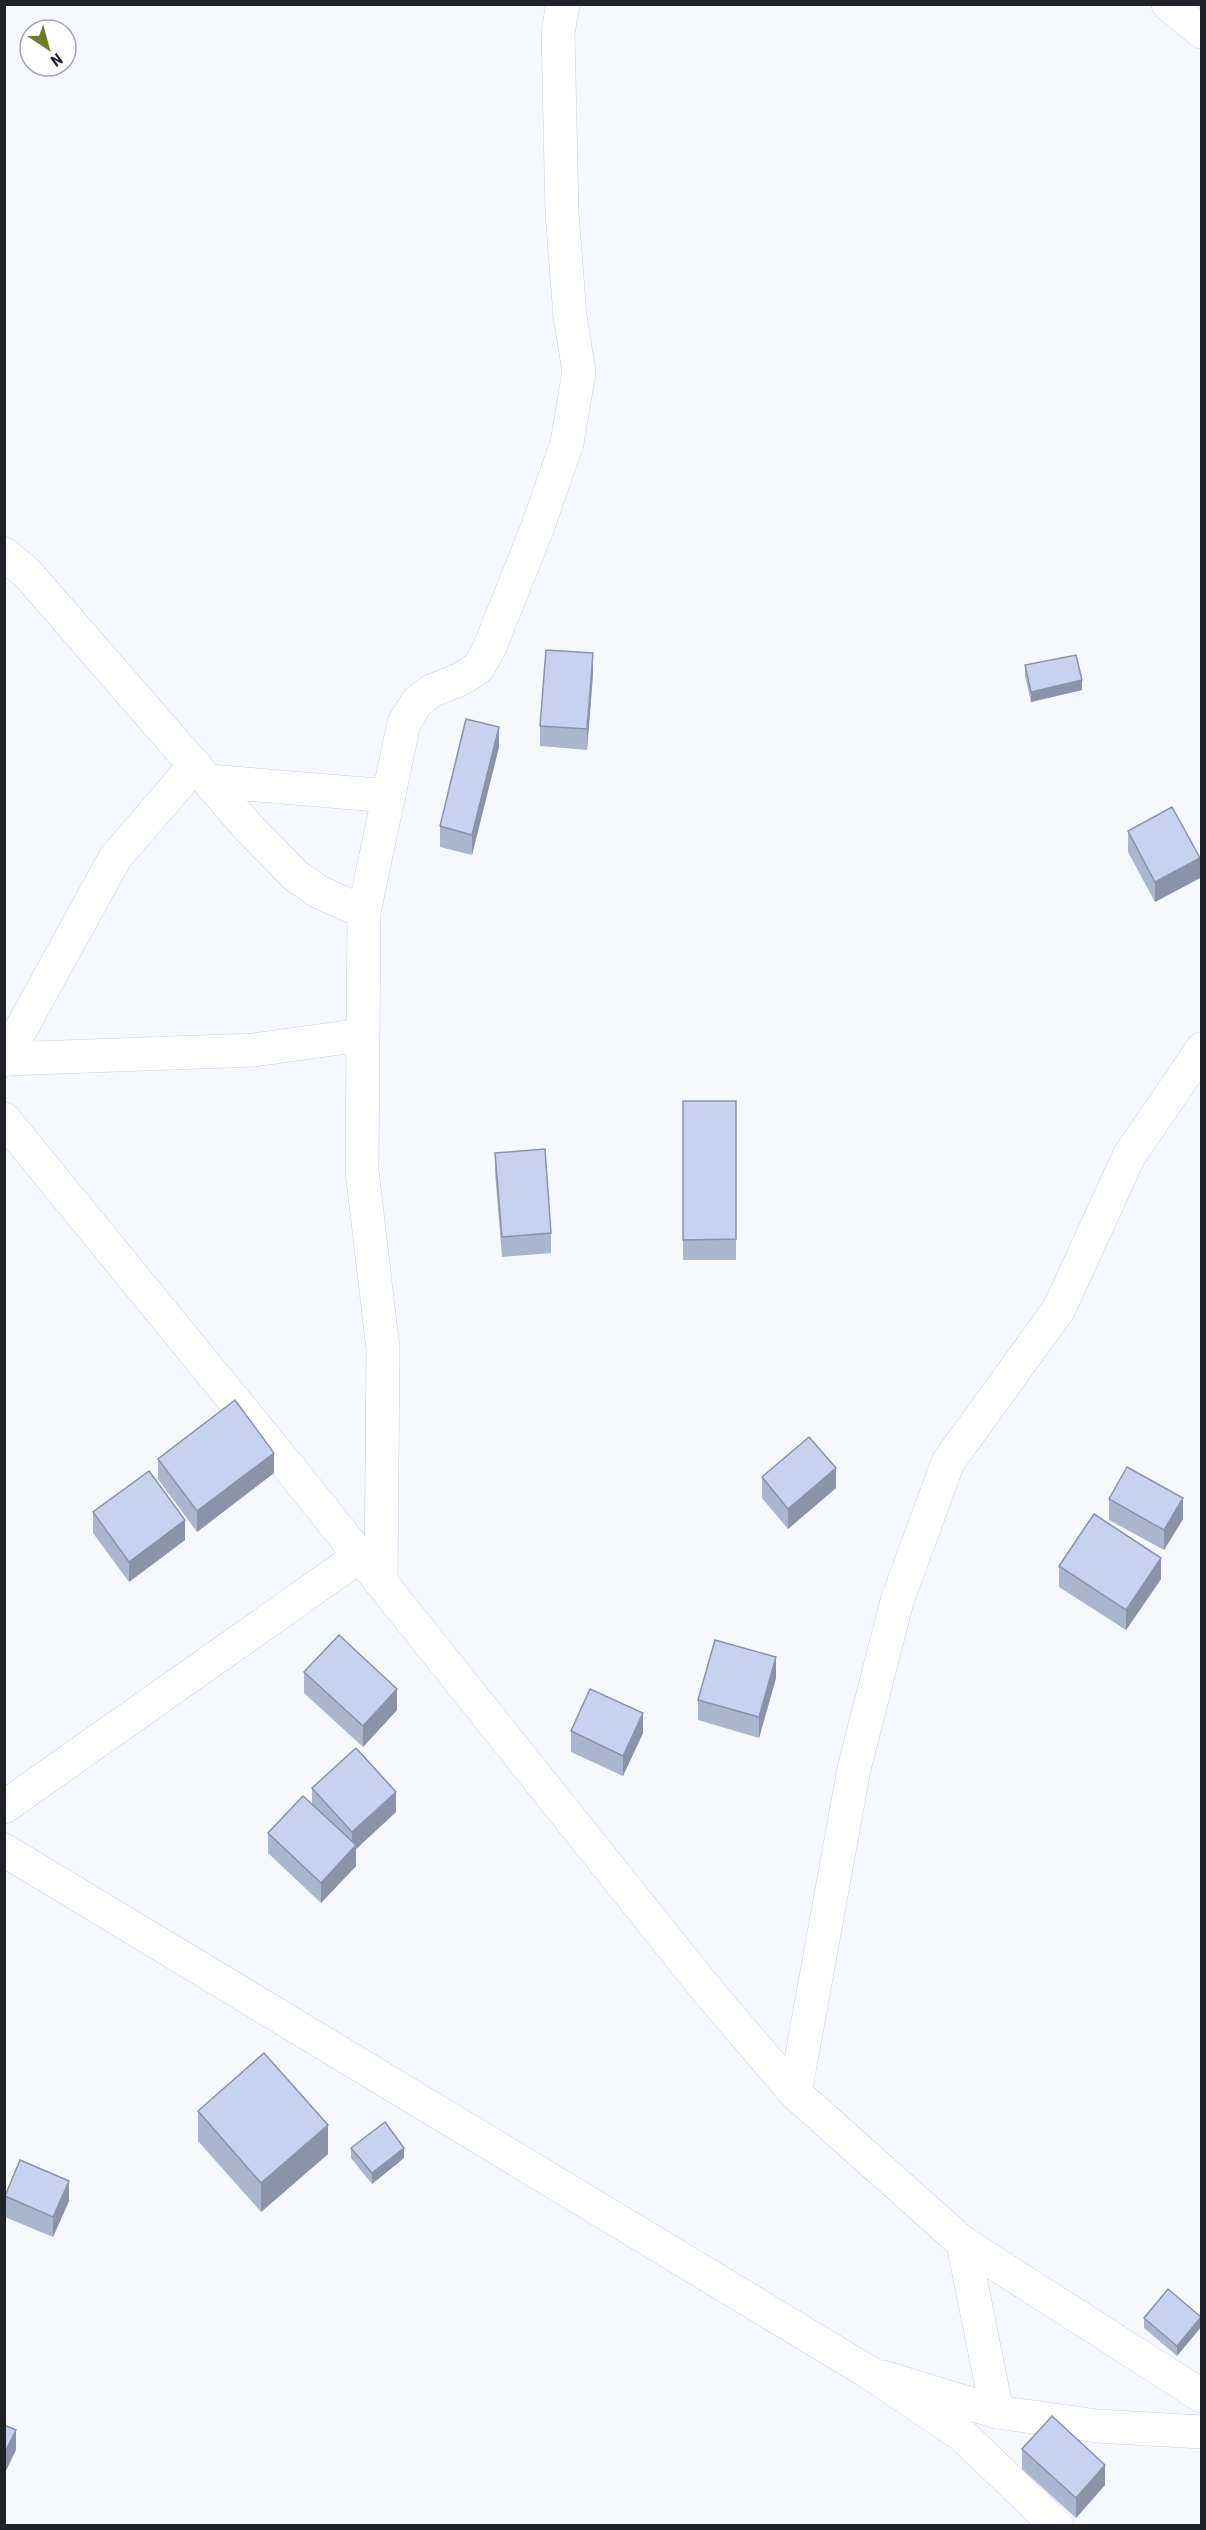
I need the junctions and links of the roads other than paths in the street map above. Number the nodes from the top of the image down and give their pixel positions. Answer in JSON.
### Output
{"nodes":[{"id":1,"x":563,"y":4,"type":"edge"},
{"id":2,"x":1168,"y":4,"type":"edge"},
{"id":3,"x":1202,"y":32,"type":"edge"},
{"id":4,"x":4,"y":554,"type":"edge"},
{"id":5,"x":202,"y":773,"type":"junction"},
{"id":6,"x":389,"y":796,"type":"junction"},
{"id":7,"x":364,"y":912,"type":"junction"},
{"id":8,"x":362,"y":1035,"type":"junction"},
{"id":9,"x":1202,"y":1049,"type":"edge"},
{"id":10,"x":6,"y":1060,"type":"edge"},
{"id":11,"x":4,"y":1119,"type":"edge"},
{"id":12,"x":360,"y":1556,"type":"junction"},
{"id":13,"x":381,"y":1582,"type":"junction"},
{"id":14,"x":4,"y":1807,"type":"edge"},
{"id":15,"x":4,"y":1850,"type":"edge"},
{"id":16,"x":795,"y":2093,"type":"junction"},
{"id":17,"x":963,"y":2243,"type":"junction"},
{"id":18,"x":870,"y":2373,"type":"junction"},
{"id":19,"x":1202,"y":2396,"type":"edge"},
{"id":20,"x":997,"y":2412,"type":"junction"},
{"id":21,"x":1202,"y":2432,"type":"edge"},
{"id":22,"x":1057,"y":2526,"type":"edge"}],
"edges":[{"from":1,"to":6,"type":"street"},
{"from":2,"to":3,"type":"street"},
{"from":4,"to":5,"type":"street"},
{"from":5,"to":6,"type":"street"},
{"from":5,"to":7,"type":"street"},
{"from":5,"to":10,"type":"street"},
{"from":6,"to":7,"type":"street"},
{"from":7,"to":8,"type":"street"},
{"from":8,"to":10,"type":"street"},
{"from":8,"to":13,"type":"street"},
{"from":9,"to":16,"type":"street"},
{"from":11,"to":12,"type":"street"},
{"from":12,"to":13,"type":"street"},
{"from":12,"to":14,"type":"street"},
{"from":13,"to":16,"type":"street"},
{"from":15,"to":18,"type":"street"},
{"from":16,"to":17,"type":"street"},
{"from":17,"to":19,"type":"street"},
{"from":17,"to":20,"type":"street"},
{"from":18,"to":20,"type":"street"},
{"from":18,"to":22,"type":"street"},
{"from":20,"to":21,"type":"street"}]}
